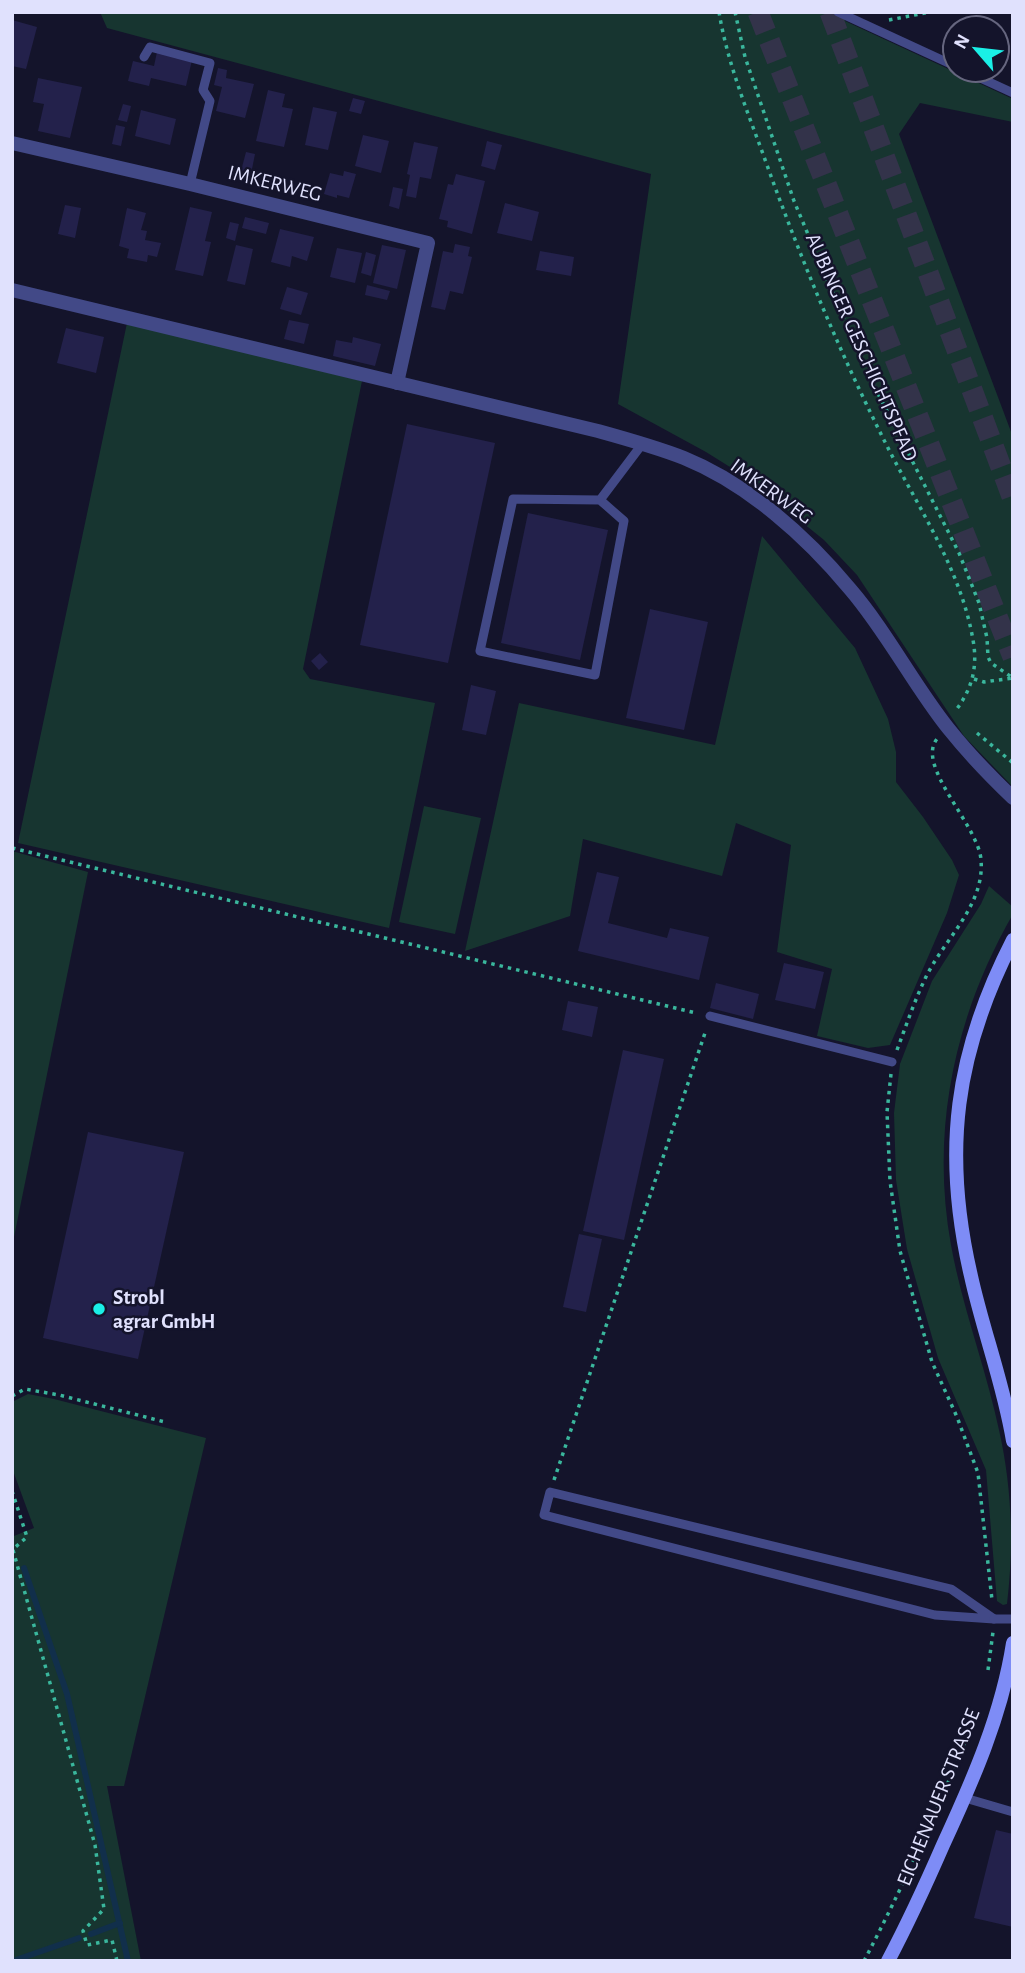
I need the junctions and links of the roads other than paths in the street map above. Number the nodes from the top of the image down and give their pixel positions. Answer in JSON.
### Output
{"nodes":[{"id":1,"x":838,"y":12,"type":"edge"},
{"id":2,"x":144,"y":57,"type":"dead end"},
{"id":3,"x":941,"y":60,"type":"edge"},
{"id":4,"x":994,"y":84,"type":"edge"},
{"id":5,"x":1013,"y":93,"type":"edge"},
{"id":6,"x":12,"y":143,"type":"edge"},
{"id":7,"x":190,"y":184,"type":"junction"},
{"id":8,"x":12,"y":290,"type":"edge"},
{"id":9,"x":397,"y":383,"type":"junction"},
{"id":10,"x":643,"y":443,"type":"junction"},
{"id":11,"x":600,"y":500,"type":"junction"},
{"id":12,"x":1013,"y":798,"type":"edge"},
{"id":13,"x":1013,"y":940,"type":"edge"},
{"id":14,"x":710,"y":1016,"type":"road end"},
{"id":15,"x":892,"y":1062,"type":"road end"},
{"id":16,"x":1013,"y":1441,"type":"edge"},
{"id":17,"x":994,"y":1619,"type":"junction"},
{"id":18,"x":1013,"y":1619,"type":"edge"},
{"id":19,"x":1013,"y":1643,"type":"edge"},
{"id":20,"x":965,"y":1798,"type":"junction"},
{"id":21,"x":1013,"y":1812,"type":"edge"},
{"id":22,"x":888,"y":1961,"type":"edge"}],
"edges":[{"from":1,"to":3,"type":"lane"},
{"from":2,"to":7,"type":"lane"},
{"from":4,"to":5,"type":"lane"},
{"from":6,"to":7,"type":"street","name":"IMKERWEG"},
{"from":7,"to":9,"type":"street","name":"IMKERWEG"},
{"from":8,"to":9,"type":"street","name":"IMKERWEG"},
{"from":9,"to":10,"type":"street","name":"IMKERWEG"},
{"from":10,"to":11,"type":"lane"},
{"from":10,"to":12,"type":"street","name":"IMKERWEG"},
{"from":11,"to":11,"type":"lane"},
{"from":13,"to":16,"type":"street"},
{"from":14,"to":15,"type":"lane"},
{"from":17,"to":17,"type":"lane"},
{"from":17,"to":18,"type":"lane"},
{"from":19,"to":20,"type":"street","name":"EICHENAUER STRASSE"},
{"from":20,"to":21,"type":"lane"},
{"from":20,"to":22,"type":"street","name":"EICHENAUER STRASSE"}]}
